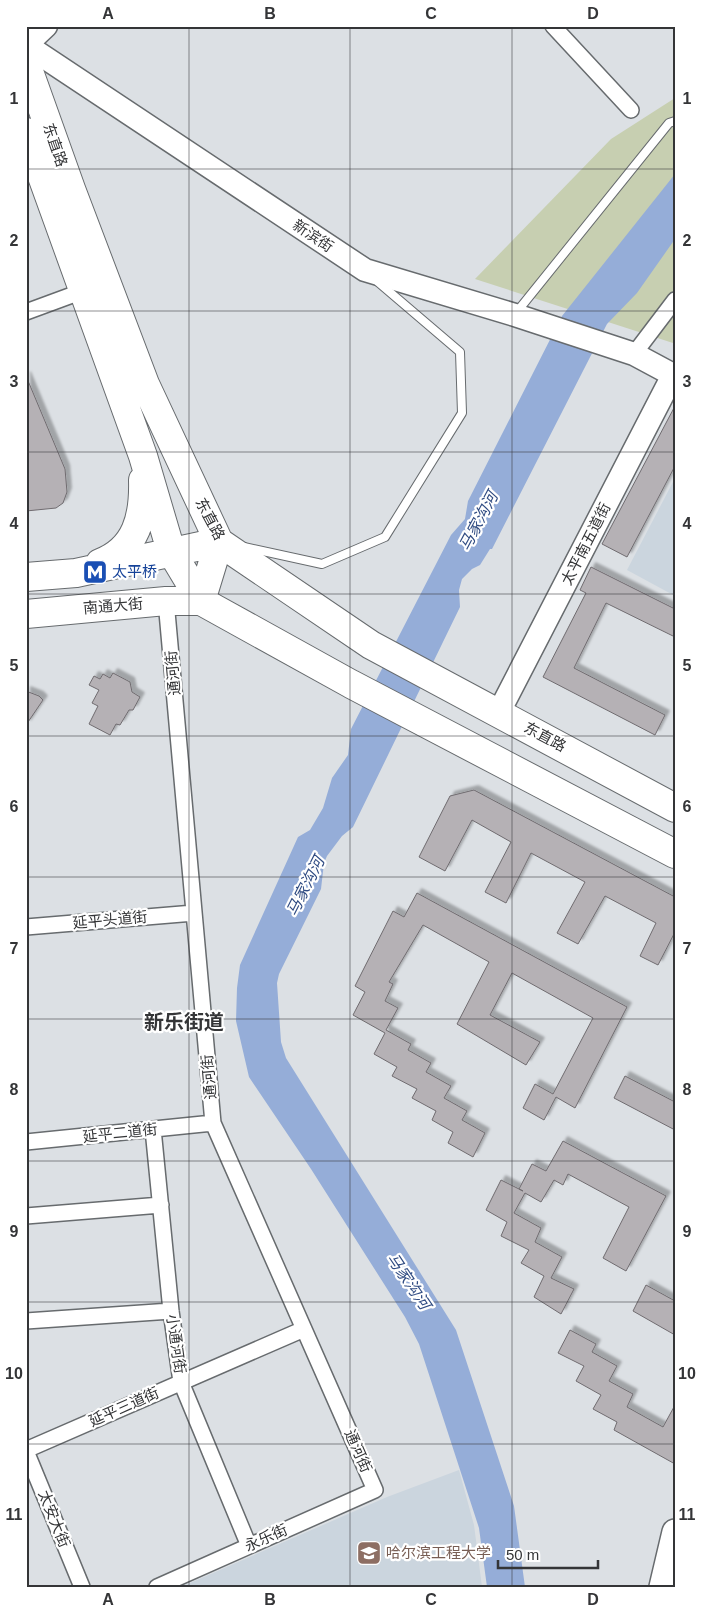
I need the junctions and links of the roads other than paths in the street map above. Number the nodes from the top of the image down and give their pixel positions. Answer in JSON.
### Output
{"nodes":[{"id":1,"x":46,"y":26,"type":"edge"},
{"id":2,"x":553,"y":26,"type":"edge"},
{"id":3,"x":26,"y":45,"type":"edge"},
{"id":4,"x":26,"y":63,"type":"edge"},
{"id":5,"x":631,"y":110,"type":"dead end"},
{"id":6,"x":675,"y":121,"type":"edge"},
{"id":7,"x":26,"y":132,"type":"edge"},
{"id":8,"x":365,"y":270,"type":"junction"},
{"id":9,"x":82,"y":291,"type":"junction"},
{"id":10,"x":675,"y":300,"type":"edge"},
{"id":11,"x":26,"y":312,"type":"edge"},
{"id":12,"x":515,"y":315,"type":"junction"},
{"id":13,"x":634,"y":354,"type":"junction"},
{"id":14,"x":674,"y":376,"type":"edge"},
{"id":15,"x":143,"y":456,"type":"junction"},
{"id":16,"x":219,"y":542,"type":"junction"},
{"id":17,"x":171,"y":551,"type":"junction"},
{"id":18,"x":76,"y":573,"type":"junction"},
{"id":19,"x":26,"y":577,"type":"edge"},
{"id":20,"x":166,"y":601,"type":"junction"},
{"id":21,"x":201,"y":601,"type":"junction"},
{"id":22,"x":26,"y":614,"type":"edge"},
{"id":23,"x":499,"y":712,"type":"junction"},
{"id":24,"x":675,"y":808,"type":"edge"},
{"id":25,"x":675,"y":854,"type":"edge"},
{"id":26,"x":194,"y":913,"type":"junction"},
{"id":27,"x":26,"y":927,"type":"edge"},
{"id":28,"x":213,"y":1123,"type":"junction"},
{"id":29,"x":153,"y":1129,"type":"junction"},
{"id":30,"x":26,"y":1142,"type":"edge"},
{"id":31,"x":161,"y":1204,"type":"junction"},
{"id":32,"x":26,"y":1216,"type":"edge"},
{"id":33,"x":171,"y":1311,"type":"junction"},
{"id":34,"x":26,"y":1321,"type":"edge"},
{"id":35,"x":304,"y":1329,"type":"junction"},
{"id":36,"x":181,"y":1382,"type":"junction"},
{"id":37,"x":26,"y":1450,"type":"edge"},
{"id":38,"x":375,"y":1490,"type":"joint"},
{"id":39,"x":675,"y":1532,"type":"edge"},
{"id":40,"x":249,"y":1546,"type":"junction"},
{"id":41,"x":82,"y":1587,"type":"edge"},
{"id":42,"x":158,"y":1587,"type":"edge"},
{"id":43,"x":662,"y":1587,"type":"edge"}],
"edges":[{"from":1,"to":3,"type":"street"},
{"from":2,"to":5,"type":"street"},
{"from":3,"to":8,"type":"street","name":"新滨街"},
{"from":4,"to":16,"type":"highway","name":"东直路"},
{"from":6,"to":12,"type":"lane"},
{"from":7,"to":9,"type":"highway","name":"东直路"},
{"from":8,"to":12,"type":"street","name":"新滨街"},
{"from":8,"to":16,"type":"lane"},
{"from":9,"to":11,"type":"street"},
{"from":9,"to":15,"type":"highway","name":"东直路"},
{"from":10,"to":13,"type":"street"},
{"from":12,"to":13,"type":"street","name":"新滨街"},
{"from":13,"to":14,"type":"street","name":"新滨街"},
{"from":14,"to":23,"type":"street","name":"太平南五道街"},
{"from":15,"to":17,"type":"highway","name":"东直路"},
{"from":15,"to":18,"type":"highway"},
{"from":16,"to":17,"type":"highway"},
{"from":16,"to":21,"type":"highway"},
{"from":16,"to":23,"type":"highway","name":"东直路"},
{"from":17,"to":18,"type":"highway"},
{"from":17,"to":21,"type":"highway","name":"东直路"},
{"from":18,"to":19,"type":"highway"},
{"from":20,"to":21,"type":"highway","name":"南通大街"},
{"from":20,"to":22,"type":"highway","name":"南通大街"},
{"from":20,"to":26,"type":"street","name":"通河街"},
{"from":21,"to":25,"type":"highway"},
{"from":23,"to":24,"type":"highway","name":"东直路"},
{"from":26,"to":27,"type":"street","name":"延平头道街"},
{"from":26,"to":28,"type":"street","name":"通河街"},
{"from":28,"to":29,"type":"street","name":"延平二道街"},
{"from":28,"to":35,"type":"street","name":"通河街"},
{"from":29,"to":30,"type":"street","name":"延平二道街"},
{"from":29,"to":31,"type":"street","name":"小通河街"},
{"from":31,"to":32,"type":"street"},
{"from":31,"to":33,"type":"street","name":"小通河街"},
{"from":33,"to":34,"type":"street"},
{"from":33,"to":36,"type":"street","name":"小通河街"},
{"from":35,"to":36,"type":"street","name":"延平三道街"},
{"from":35,"to":38,"type":"street","name":"通河街"},
{"from":36,"to":37,"type":"street","name":"延平三道街"},
{"from":36,"to":40,"type":"street","name":"小通河街"},
{"from":37,"to":41,"type":"street","name":"太安大街"},
{"from":38,"to":40,"type":"street","name":"永乐街"},
{"from":39,"to":43,"type":"main road"},
{"from":40,"to":42,"type":"street","name":"永乐街"}]}
